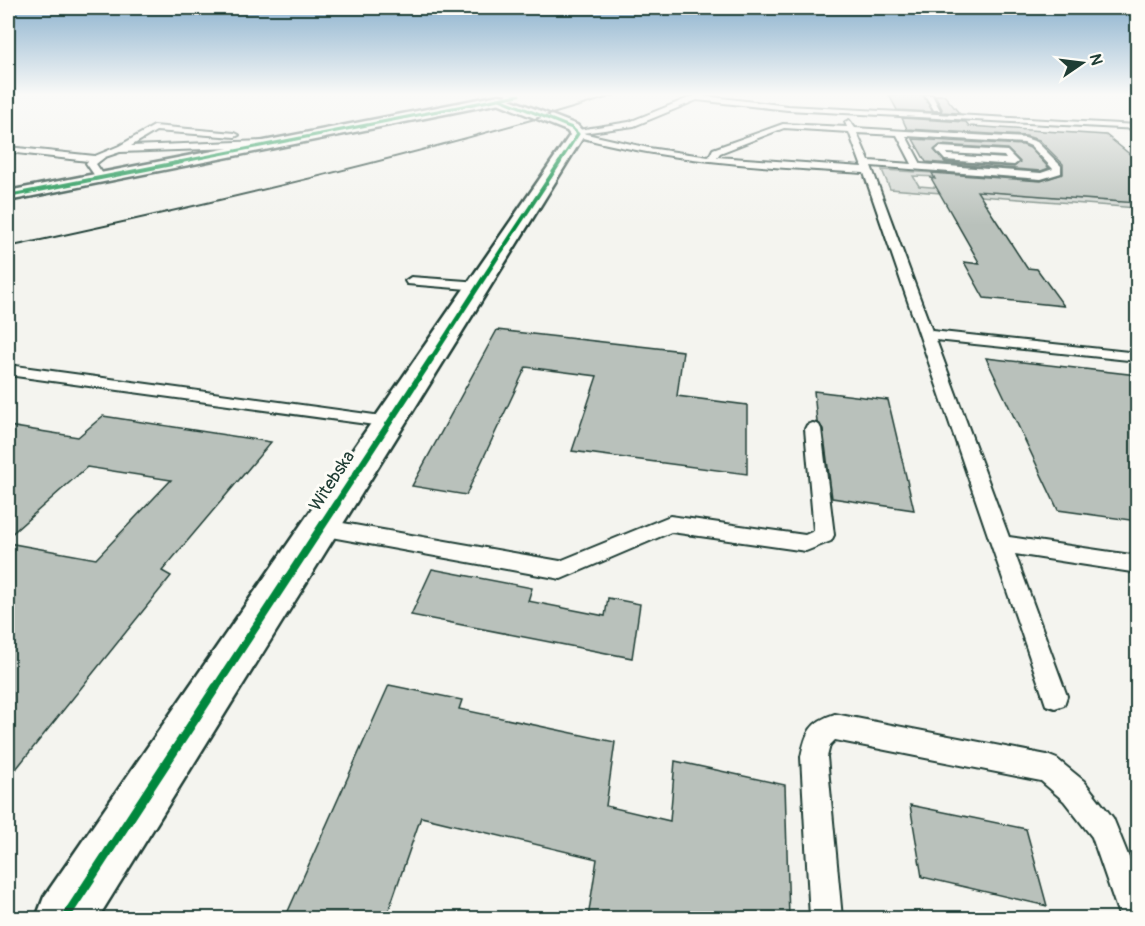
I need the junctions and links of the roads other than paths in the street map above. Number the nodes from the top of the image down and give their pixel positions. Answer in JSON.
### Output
{"nodes":[{"id":1,"x":137,"y":138,"type":"edge"},
{"id":2,"x":247,"y":138,"type":"edge"},
{"id":3,"x":294,"y":138,"type":"edge"},
{"id":4,"x":574,"y":138,"type":"edge"},
{"id":5,"x":598,"y":138,"type":"edge"},
{"id":6,"x":749,"y":138,"type":"edge"},
{"id":7,"x":856,"y":138,"type":"edge"},
{"id":8,"x":903,"y":138,"type":"edge"},
{"id":9,"x":975,"y":138,"type":"edge"},
{"id":10,"x":265,"y":144,"type":"junction"},
{"id":11,"x":119,"y":149,"type":"junction"},
{"id":12,"x":8,"y":150,"type":"edge"},
{"id":13,"x":910,"y":151,"type":"junction"},
{"id":14,"x":921,"y":152,"type":"dead end"},
{"id":15,"x":34,"y":153,"type":"junction"},
{"id":16,"x":932,"y":153,"type":"dead end"},
{"id":17,"x":943,"y":153,"type":"junction"},
{"id":18,"x":95,"y":159,"type":"junction"},
{"id":19,"x":712,"y":159,"type":"junction"},
{"id":20,"x":16,"y":160,"type":"dead end"},
{"id":21,"x":866,"y":167,"type":"junction"},
{"id":22,"x":918,"y":167,"type":"junction"},
{"id":23,"x":100,"y":177,"type":"junction"},
{"id":24,"x":8,"y":196,"type":"edge"},
{"id":25,"x":411,"y":281,"type":"dead end"},
{"id":26,"x":480,"y":286,"type":"junction"},
{"id":27,"x":926,"y":335,"type":"junction"},
{"id":28,"x":1137,"y":357,"type":"edge"},
{"id":29,"x":8,"y":370,"type":"edge"},
{"id":30,"x":389,"y":422,"type":"junction"},
{"id":31,"x":813,"y":429,"type":"dead end"},
{"id":32,"x":320,"y":527,"type":"junction"},
{"id":33,"x":1001,"y":544,"type":"junction"},
{"id":34,"x":1137,"y":565,"type":"edge"},
{"id":35,"x":1055,"y":696,"type":"dead end"},
{"id":36,"x":65,"y":918,"type":"edge"},
{"id":37,"x":826,"y":918,"type":"edge"},
{"id":38,"x":1136,"y":918,"type":"edge"}],
"edges":[{"from":1,"to":11,"type":"lane"},
{"from":2,"to":10,"type":"lane"},
{"from":3,"to":10,"type":"street"},
{"from":4,"to":26,"type":"street","name":"Witebska"},
{"from":5,"to":19,"type":"lane"},
{"from":6,"to":19,"type":"lane"},
{"from":7,"to":21,"type":"lane"},
{"from":8,"to":13,"type":"lane"},
{"from":9,"to":22,"type":"lane"},
{"from":10,"to":11,"type":"lane"},
{"from":10,"to":23,"type":"street"},
{"from":11,"to":18,"type":"lane"},
{"from":12,"to":15,"type":"lane"},
{"from":13,"to":14,"type":"lane"},
{"from":13,"to":22,"type":"lane"},
{"from":15,"to":18,"type":"lane"},
{"from":15,"to":20,"type":"lane"},
{"from":16,"to":17,"type":"lane"},
{"from":17,"to":17,"type":"lane"},
{"from":18,"to":23,"type":"lane"},
{"from":19,"to":21,"type":"lane"},
{"from":21,"to":22,"type":"lane"},
{"from":21,"to":27,"type":"lane"},
{"from":23,"to":24,"type":"street"},
{"from":25,"to":26,"type":"lane"},
{"from":26,"to":30,"type":"street","name":"Witebska"},
{"from":27,"to":28,"type":"lane"},
{"from":27,"to":33,"type":"lane"},
{"from":29,"to":30,"type":"lane"},
{"from":30,"to":32,"type":"street","name":"Witebska"},
{"from":31,"to":32,"type":"lane"},
{"from":32,"to":36,"type":"street","name":"Witebska"},
{"from":33,"to":34,"type":"lane"},
{"from":33,"to":35,"type":"lane"},
{"from":37,"to":38,"type":"lane"}]}
